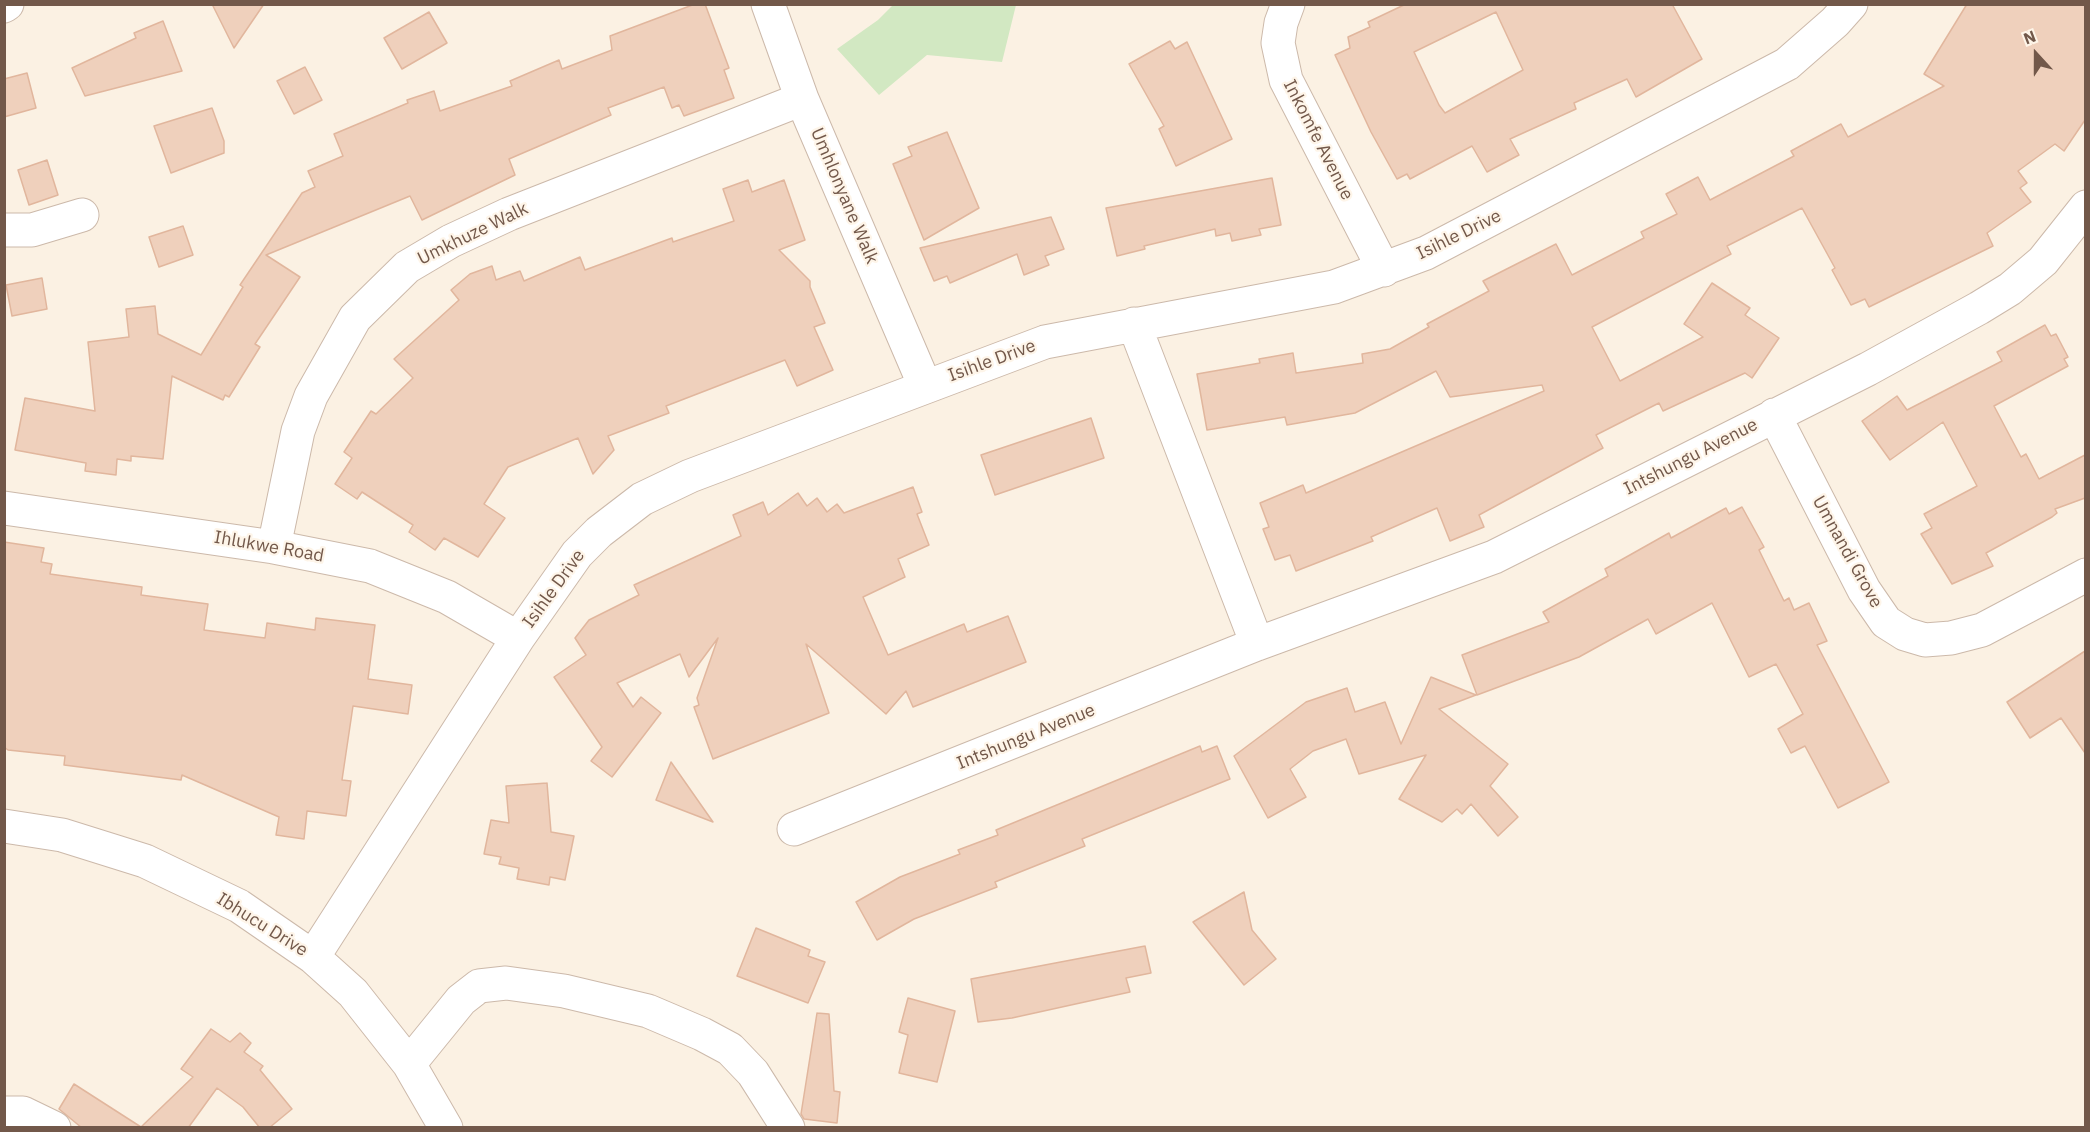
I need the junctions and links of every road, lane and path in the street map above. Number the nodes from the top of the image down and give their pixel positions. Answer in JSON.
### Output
{"nodes":[{"id":1,"x":768,"y":4,"type":"edge"},
{"id":2,"x":1288,"y":4,"type":"edge"},
{"id":3,"x":1851,"y":4,"type":"edge"},
{"id":4,"x":802,"y":99,"type":"junction"},
{"id":5,"x":2085,"y":207,"type":"edge"},
{"id":6,"x":82,"y":215,"type":"dead end"},
{"id":7,"x":4,"y":230,"type":"edge"},
{"id":8,"x":1384,"y":270,"type":"junction"},
{"id":9,"x":1134,"y":324,"type":"junction"},
{"id":10,"x":925,"y":386,"type":"junction"},
{"id":11,"x":1774,"y":416,"type":"junction"},
{"id":12,"x":4,"y":508,"type":"edge"},
{"id":13,"x":274,"y":547,"type":"junction"},
{"id":14,"x":2085,"y":575,"type":"edge"},
{"id":15,"x":518,"y":638,"type":"junction"},
{"id":16,"x":1257,"y":644,"type":"junction"},
{"id":17,"x":4,"y":825,"type":"edge"},
{"id":18,"x":794,"y":829,"type":"dead end"},
{"id":19,"x":313,"y":957,"type":"junction"},
{"id":20,"x":409,"y":1064,"type":"junction"},
{"id":21,"x":4,"y":1113,"type":"edge"},
{"id":22,"x":54,"y":1128,"type":"edge"},
{"id":23,"x":446,"y":1128,"type":"edge"},
{"id":24,"x":788,"y":1128,"type":"edge"}],
"edges":[{"from":1,"to":4,"type":"street","name":"Umhlonyane Walk"},
{"from":2,"to":8,"type":"street","name":"Inkomfe Avenue"},
{"from":3,"to":8,"type":"street","name":"Isihle Drive"},
{"from":4,"to":10,"type":"street","name":"Umhlonyane Walk"},
{"from":4,"to":13,"type":"street","name":"Umkhuze Walk"},
{"from":5,"to":11,"type":"street","name":"Intshungu Avenue"},
{"from":6,"to":7,"type":"street"},
{"from":8,"to":9,"type":"street","name":"Isihle Drive"},
{"from":9,"to":10,"type":"street","name":"Isihle Drive"},
{"from":9,"to":16,"type":"street"},
{"from":10,"to":15,"type":"street","name":"Isihle Drive"},
{"from":11,"to":14,"type":"street","name":"Umnandi Grove"},
{"from":11,"to":16,"type":"street","name":"Intshungu Avenue"},
{"from":12,"to":13,"type":"street","name":"Ihlukwe Road"},
{"from":13,"to":15,"type":"street","name":"Ihlukwe Road"},
{"from":15,"to":19,"type":"street","name":"Isihle Drive"},
{"from":16,"to":18,"type":"street","name":"Intshungu Avenue"},
{"from":17,"to":19,"type":"street","name":"Ibhucu Drive"},
{"from":19,"to":20,"type":"street","name":"Ibhucu Drive"},
{"from":20,"to":23,"type":"street","name":"Ibhucu Drive"},
{"from":20,"to":24,"type":"street"},
{"from":21,"to":22,"type":"street"}]}
